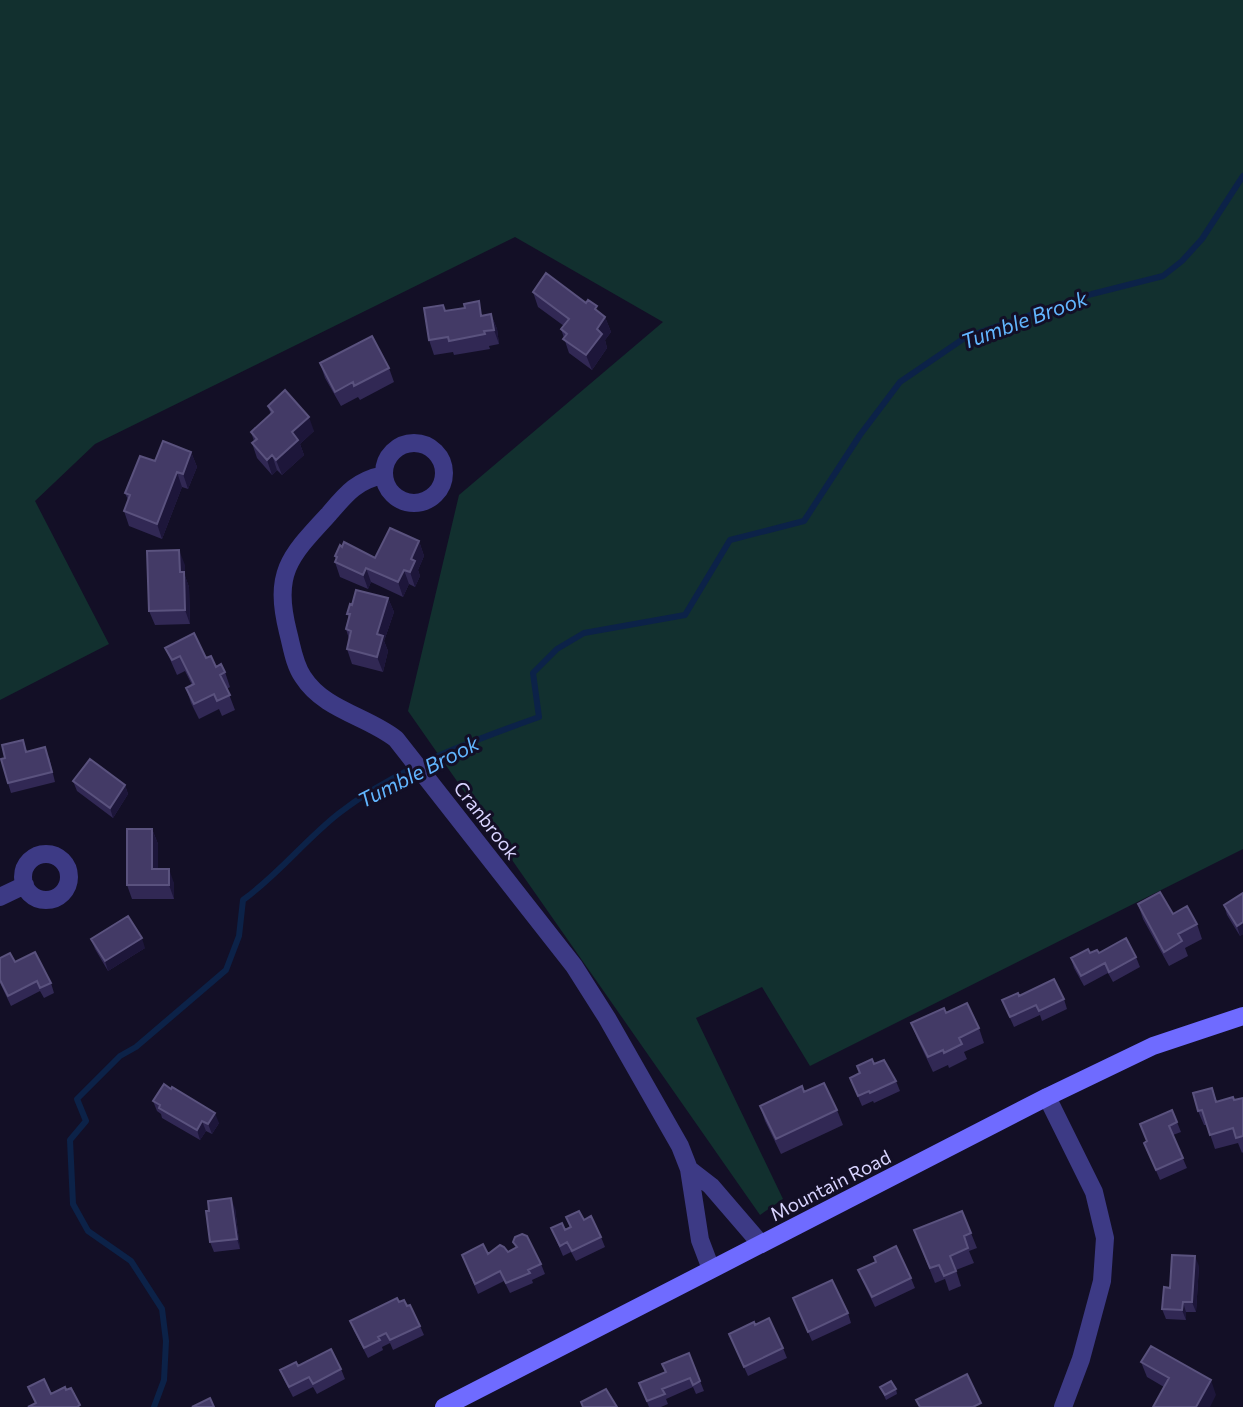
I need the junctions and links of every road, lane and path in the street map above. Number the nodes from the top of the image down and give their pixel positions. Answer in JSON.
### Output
{"nodes":[{"id":1,"x":384,"y":475,"type":"dead end"},
{"id":2,"x":25,"y":885,"type":"dead end"},
{"id":3,"x":0,"y":897,"type":"edge"},
{"id":4,"x":1243,"y":1016,"type":"edge"},
{"id":5,"x":1047,"y":1097,"type":"junction"},
{"id":6,"x":689,"y":1169,"type":"junction"},
{"id":7,"x":761,"y":1244,"type":"junction"},
{"id":8,"x":711,"y":1269,"type":"junction"},
{"id":9,"x":444,"y":1407,"type":"edge"},
{"id":10,"x":1063,"y":1407,"type":"edge"}],
"edges":[{"from":1,"to":6,"type":"street","name":"Cranbrook"},
{"from":2,"to":3,"type":"street"},
{"from":4,"to":5,"type":"main road","name":"Mountain Road"},
{"from":5,"to":7,"type":"main road","name":"Mountain Road"},
{"from":5,"to":10,"type":"street"},
{"from":6,"to":7,"type":"street","name":"Cranbrook"},
{"from":6,"to":8,"type":"street","name":"Cranbrook"},
{"from":7,"to":8,"type":"main road","name":"Mountain Road"},
{"from":8,"to":9,"type":"main road","name":"Mountain Road"}]}
